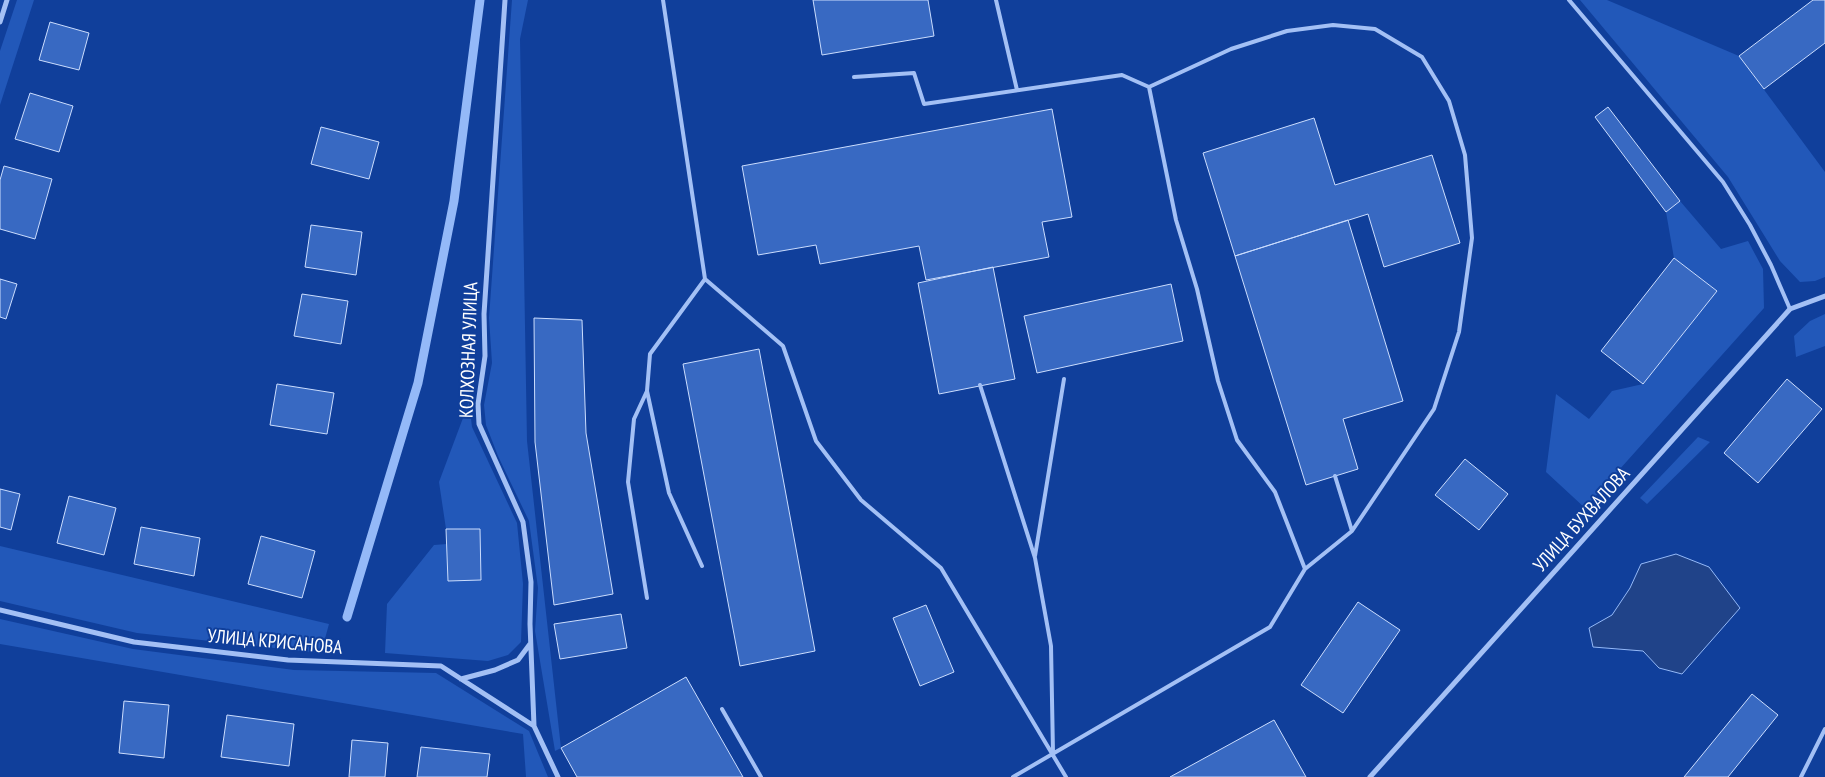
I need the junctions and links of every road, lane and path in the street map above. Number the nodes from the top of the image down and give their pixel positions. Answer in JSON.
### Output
{"nodes":[{"id":1,"x":8,"y":0,"type":"edge"},
{"id":2,"x":505,"y":0,"type":"edge"},
{"id":3,"x":662,"y":0,"type":"edge"},
{"id":4,"x":996,"y":0,"type":"edge"},
{"id":5,"x":1569,"y":0,"type":"edge"},
{"id":6,"x":0,"y":22,"type":"edge"},
{"id":7,"x":854,"y":77,"type":"dead end"},
{"id":8,"x":1149,"y":87,"type":"junction"},
{"id":9,"x":1017,"y":90,"type":"junction"},
{"id":10,"x":705,"y":279,"type":"junction"},
{"id":11,"x":1825,"y":296,"type":"edge"},
{"id":12,"x":1790,"y":309,"type":"junction"},
{"id":13,"x":1064,"y":379,"type":"dead end"},
{"id":14,"x":980,"y":386,"type":"dead end"},
{"id":15,"x":647,"y":391,"type":"junction"},
{"id":16,"x":1335,"y":476,"type":"dead end"},
{"id":17,"x":1352,"y":531,"type":"junction"},
{"id":18,"x":1035,"y":558,"type":"junction"},
{"id":19,"x":702,"y":566,"type":"dead end"},
{"id":20,"x":1305,"y":570,"type":"junction"},
{"id":21,"x":647,"y":598,"type":"dead end"},
{"id":22,"x":0,"y":610,"type":"edge"},
{"id":23,"x":530,"y":643,"type":"junction"},
{"id":24,"x":461,"y":679,"type":"junction"},
{"id":25,"x":722,"y":709,"type":"dead end"},
{"id":26,"x":534,"y":726,"type":"junction"},
{"id":27,"x":1825,"y":729,"type":"edge"},
{"id":28,"x":1053,"y":755,"type":"junction"},
{"id":29,"x":558,"y":777,"type":"edge"},
{"id":30,"x":761,"y":777,"type":"edge"},
{"id":31,"x":1013,"y":777,"type":"edge"},
{"id":32,"x":1066,"y":777,"type":"edge"},
{"id":33,"x":1370,"y":777,"type":"edge"},
{"id":34,"x":1801,"y":777,"type":"edge"}],
"edges":[{"from":1,"to":6,"type":"street"},
{"from":2,"to":23,"type":"street","name":"КОЛХОЗНАЯ УЛИЦА"},
{"from":3,"to":10,"type":"lane"},
{"from":4,"to":9,"type":"lane"},
{"from":5,"to":12,"type":"lane"},
{"from":7,"to":9,"type":"lane"},
{"from":8,"to":9,"type":"lane"},
{"from":8,"to":17,"type":"lane"},
{"from":8,"to":20,"type":"lane"},
{"from":10,"to":15,"type":"lane"},
{"from":10,"to":28,"type":"lane"},
{"from":11,"to":12,"type":"street","name":"УЛИЦА БУХВАЛОВА"},
{"from":12,"to":33,"type":"street","name":"УЛИЦА БУХВАЛОВА"},
{"from":13,"to":18,"type":"lane"},
{"from":14,"to":18,"type":"lane"},
{"from":15,"to":19,"type":"lane"},
{"from":15,"to":21,"type":"lane"},
{"from":16,"to":17,"type":"lane"},
{"from":17,"to":20,"type":"lane"},
{"from":18,"to":28,"type":"lane"},
{"from":20,"to":28,"type":"lane"},
{"from":22,"to":24,"type":"street","name":"УЛИЦА КРИСАНОВА"},
{"from":23,"to":24,"type":"street"},
{"from":23,"to":26,"type":"street","name":"КОЛХОЗНАЯ УЛИЦА"},
{"from":24,"to":26,"type":"street","name":"УЛИЦА КРИСАНОВА"},
{"from":25,"to":30,"type":"lane"},
{"from":26,"to":29,"type":"street","name":"КОЛХОЗНАЯ УЛИЦА"},
{"from":27,"to":34,"type":"lane"},
{"from":28,"to":31,"type":"lane"},
{"from":28,"to":32,"type":"lane"}]}
